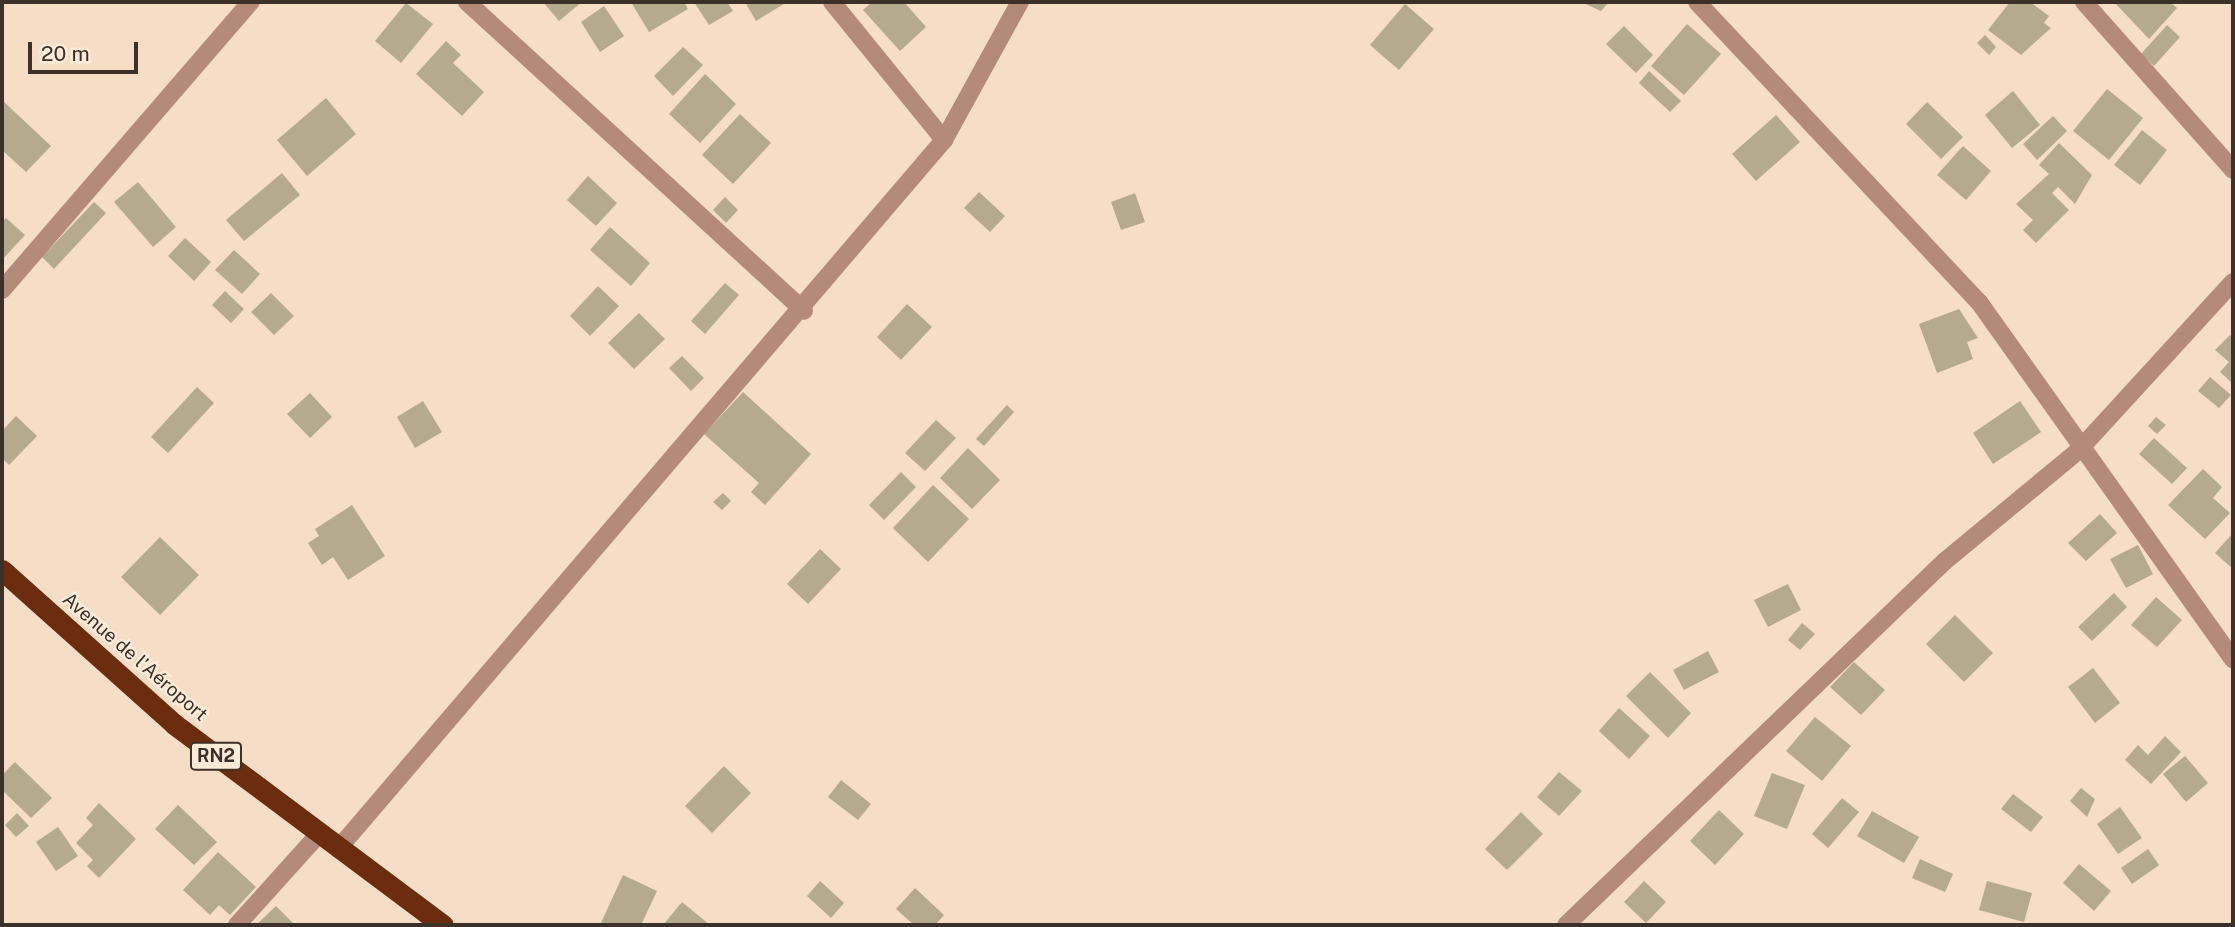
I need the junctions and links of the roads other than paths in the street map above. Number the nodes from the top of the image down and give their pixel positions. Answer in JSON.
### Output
{"nodes":[{"id":1,"x":251,"y":2,"type":"edge"},
{"id":2,"x":467,"y":2,"type":"edge"},
{"id":3,"x":832,"y":2,"type":"edge"},
{"id":4,"x":1020,"y":2,"type":"edge"},
{"id":5,"x":1698,"y":2,"type":"edge"},
{"id":6,"x":2084,"y":2,"type":"edge"},
{"id":7,"x":944,"y":140,"type":"junction"},
{"id":8,"x":2233,"y":170,"type":"edge"},
{"id":9,"x":2233,"y":282,"type":"edge"},
{"id":10,"x":2,"y":290,"type":"edge"},
{"id":11,"x":804,"y":312,"type":"junction"},
{"id":12,"x":2079,"y":450,"type":"junction"},
{"id":13,"x":2,"y":570,"type":"edge"},
{"id":14,"x":2233,"y":660,"type":"edge"},
{"id":15,"x":319,"y":834,"type":"junction"},
{"id":16,"x":338,"y":849,"type":"junction"},
{"id":17,"x":237,"y":925,"type":"edge"},
{"id":18,"x":443,"y":925,"type":"edge"},
{"id":19,"x":1566,"y":925,"type":"edge"}],
"edges":[{"from":1,"to":10,"type":"street"},
{"from":2,"to":11,"type":"street"},
{"from":3,"to":7,"type":"street"},
{"from":4,"to":7,"type":"street"},
{"from":5,"to":12,"type":"street"},
{"from":6,"to":8,"type":"street"},
{"from":7,"to":11,"type":"street"},
{"from":9,"to":12,"type":"street"},
{"from":11,"to":16,"type":"street"},
{"from":12,"to":14,"type":"street"},
{"from":12,"to":19,"type":"street"},
{"from":13,"to":15,"type":"highway","name":"Avenue de l'Aéroport","number":"RN2"},
{"from":15,"to":16,"type":"highway","name":"Avenue de l'Aéroport","number":"RN2"},
{"from":15,"to":17,"type":"street"},
{"from":16,"to":18,"type":"highway","name":"Avenue de l'Aéroport","number":"RN2"}]}
